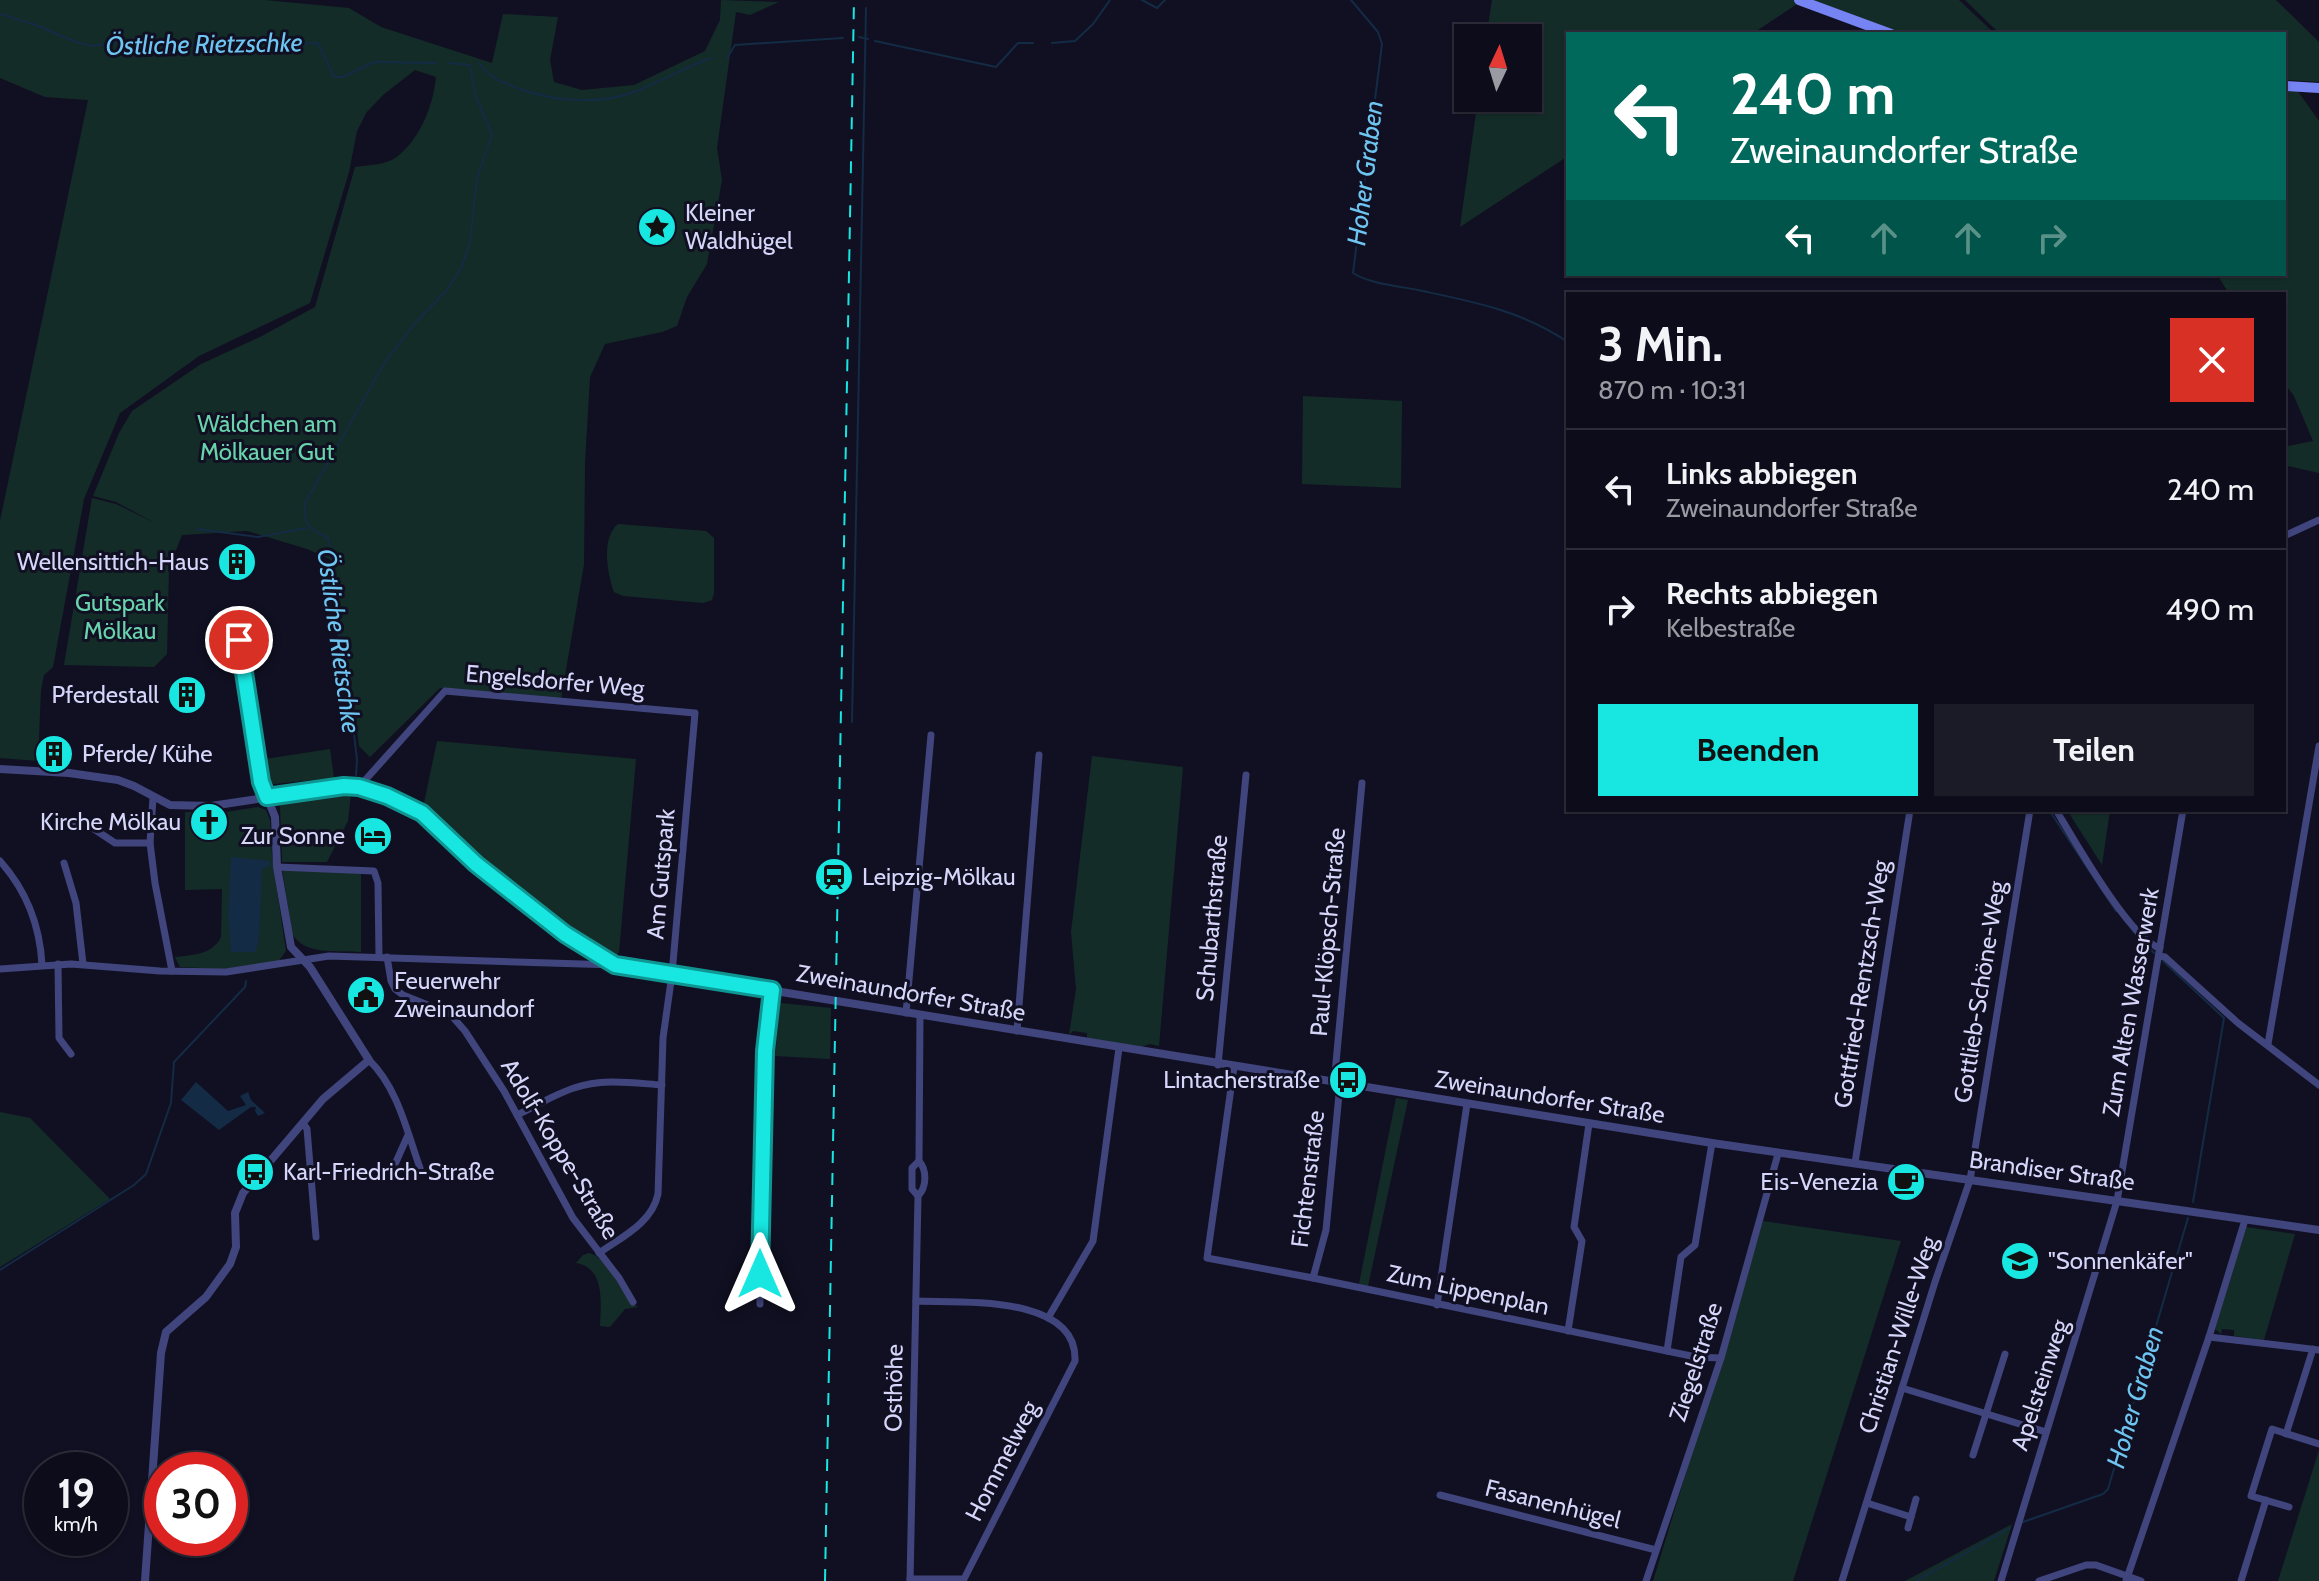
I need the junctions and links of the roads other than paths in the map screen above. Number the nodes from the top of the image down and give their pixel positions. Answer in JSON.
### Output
{"nodes":[{"id":1,"x":1799,"y":0,"type":"edge"},
{"id":2,"x":1886,"y":32,"type":"edge"},
{"id":3,"x":2286,"y":86,"type":"edge"},
{"id":4,"x":2319,"y":88,"type":"edge"},
{"id":5,"x":2319,"y":520,"type":"edge"},
{"id":6,"x":2286,"y":535,"type":"edge"},
{"id":7,"x":245,"y":617,"type":"dead end"},
{"id":8,"x":695,"y":713,"type":"joint"},
{"id":9,"x":931,"y":735,"type":"dead end"},
{"id":10,"x":2319,"y":746,"type":"edge"},
{"id":11,"x":1039,"y":755,"type":"dead end"},
{"id":12,"x":0,"y":769,"type":"edge"},
{"id":13,"x":1246,"y":775,"type":"dead end"},
{"id":14,"x":1362,"y":783,"type":"dead end"},
{"id":15,"x":359,"y":787,"type":"junction"},
{"id":16,"x":267,"y":797,"type":"junction"},
{"id":17,"x":153,"y":798,"type":"junction"},
{"id":18,"x":1910,"y":812,"type":"edge"},
{"id":19,"x":2030,"y":812,"type":"edge"},
{"id":20,"x":2057,"y":812,"type":"edge"},
{"id":21,"x":2183,"y":812,"type":"edge"},
{"id":22,"x":63,"y":824,"type":"dead end"},
{"id":23,"x":150,"y":843,"type":"junction"},
{"id":24,"x":0,"y":861,"type":"edge"},
{"id":25,"x":64,"y":863,"type":"dead end"},
{"id":26,"x":277,"y":867,"type":"junction"},
{"id":27,"x":2160,"y":952,"type":"junction"},
{"id":28,"x":383,"y":957,"type":"junction"},
{"id":29,"x":302,"y":959,"type":"junction"},
{"id":30,"x":58,"y":964,"type":"junction"},
{"id":31,"x":83,"y":964,"type":"junction"},
{"id":32,"x":42,"y":965,"type":"junction"},
{"id":33,"x":615,"y":965,"type":"junction"},
{"id":34,"x":0,"y":969,"type":"edge"},
{"id":35,"x":172,"y":971,"type":"junction"},
{"id":36,"x":672,"y":974,"type":"junction"},
{"id":37,"x":772,"y":990,"type":"junction"},
{"id":38,"x":906,"y":1013,"type":"junction"},
{"id":39,"x":920,"y":1015,"type":"junction"},
{"id":40,"x":1017,"y":1031,"type":"junction"},
{"id":41,"x":2268,"y":1044,"type":"junction"},
{"id":42,"x":1119,"y":1048,"type":"junction"},
{"id":43,"x":71,"y":1054,"type":"dead end"},
{"id":44,"x":369,"y":1060,"type":"junction"},
{"id":45,"x":1218,"y":1065,"type":"junction"},
{"id":46,"x":1234,"y":1067,"type":"junction"},
{"id":47,"x":1337,"y":1084,"type":"junction"},
{"id":48,"x":662,"y":1085,"type":"junction"},
{"id":49,"x":2319,"y":1085,"type":"edge"},
{"id":50,"x":1467,"y":1104,"type":"junction"},
{"id":51,"x":517,"y":1115,"type":"junction"},
{"id":52,"x":303,"y":1123,"type":"junction"},
{"id":53,"x":1589,"y":1124,"type":"junction"},
{"id":54,"x":408,"y":1135,"type":"junction"},
{"id":55,"x":1712,"y":1143,"type":"junction"},
{"id":56,"x":1778,"y":1154,"type":"junction"},
{"id":57,"x":396,"y":1162,"type":"dead end"},
{"id":58,"x":1855,"y":1163,"type":"junction"},
{"id":59,"x":420,"y":1168,"type":"dead end"},
{"id":60,"x":1970,"y":1180,"type":"junction"},
{"id":61,"x":2117,"y":1201,"type":"junction"},
{"id":62,"x":2245,"y":1220,"type":"junction"},
{"id":63,"x":2319,"y":1230,"type":"edge"},
{"id":64,"x":316,"y":1237,"type":"dead end"},
{"id":65,"x":599,"y":1253,"type":"junction"},
{"id":66,"x":1313,"y":1278,"type":"junction"},
{"id":67,"x":916,"y":1301,"type":"junction"},
{"id":68,"x":633,"y":1302,"type":"dead end"},
{"id":69,"x":760,"y":1304,"type":"dead end"},
{"id":70,"x":1437,"y":1305,"type":"junction"},
{"id":71,"x":1048,"y":1318,"type":"junction"},
{"id":72,"x":1568,"y":1331,"type":"junction"},
{"id":73,"x":2209,"y":1337,"type":"junction"},
{"id":74,"x":2316,"y":1349,"type":"edge"},
{"id":75,"x":1667,"y":1351,"type":"junction"},
{"id":76,"x":2005,"y":1354,"type":"dead end"},
{"id":77,"x":1721,"y":1358,"type":"junction"},
{"id":78,"x":1902,"y":1388,"type":"junction"},
{"id":79,"x":1985,"y":1414,"type":"junction"},
{"id":80,"x":2046,"y":1432,"type":"junction"},
{"id":81,"x":2286,"y":1434,"type":"junction"},
{"id":82,"x":2319,"y":1444,"type":"edge"},
{"id":83,"x":1973,"y":1455,"type":"dead end"},
{"id":84,"x":1440,"y":1495,"type":"dead end"},
{"id":85,"x":1916,"y":1499,"type":"dead end"},
{"id":86,"x":2266,"y":1500,"type":"junction"},
{"id":87,"x":1867,"y":1503,"type":"junction"},
{"id":88,"x":2289,"y":1507,"type":"dead end"},
{"id":89,"x":1911,"y":1517,"type":"junction"},
{"id":90,"x":1908,"y":1528,"type":"dead end"},
{"id":91,"x":1656,"y":1550,"type":"junction"},
{"id":92,"x":2127,"y":1579,"type":"edge"},
{"id":93,"x":910,"y":1580,"type":"edge"},
{"id":94,"x":145,"y":1581,"type":"edge"},
{"id":95,"x":1646,"y":1581,"type":"edge"},
{"id":96,"x":1842,"y":1581,"type":"edge"},
{"id":97,"x":2001,"y":1581,"type":"edge"},
{"id":98,"x":2039,"y":1581,"type":"edge"},
{"id":99,"x":2141,"y":1581,"type":"edge"},
{"id":100,"x":2241,"y":1581,"type":"edge"}],
"edges":[{"from":1,"to":2,"type":"main road"},
{"from":3,"to":4,"type":"main road"},
{"from":5,"to":6,"type":"street"},
{"from":7,"to":16,"type":"street"},
{"from":8,"to":15,"type":"street","name":"Engelsdorfer Weg"},
{"from":8,"to":36,"type":"street","name":"Am Gutspark"},
{"from":9,"to":38,"type":"street"},
{"from":10,"to":41,"type":"street"},
{"from":11,"to":40,"type":"street"},
{"from":12,"to":17,"type":"street","name":"Zweinaundorfer Straße"},
{"from":13,"to":45,"type":"street","name":"Schubarthstraße"},
{"from":14,"to":47,"type":"street","name":"Paul-Klöpsch-Straße"},
{"from":15,"to":16,"type":"street","name":"Zweinaundorfer Straße"},
{"from":15,"to":33,"type":"street","name":"Zweinaundorfer Straße"},
{"from":16,"to":17,"type":"street","name":"Zweinaundorfer Straße"},
{"from":16,"to":26,"type":"street"},
{"from":17,"to":23,"type":"street"},
{"from":18,"to":58,"type":"street","name":"Gottfried-Rentzsch-Weg"},
{"from":19,"to":60,"type":"street","name":"Gottlieb-Schöne-Weg"},
{"from":20,"to":27,"type":"street"},
{"from":21,"to":27,"type":"street","name":"Zum Alten Wasserwerk"},
{"from":22,"to":23,"type":"street"},
{"from":23,"to":35,"type":"street"},
{"from":24,"to":32,"type":"street"},
{"from":25,"to":31,"type":"street"},
{"from":26,"to":28,"type":"street"},
{"from":26,"to":29,"type":"street"},
{"from":27,"to":41,"type":"street"},
{"from":27,"to":61,"type":"street","name":"Zum Alten Wasserwerk"},
{"from":28,"to":29,"type":"street"},
{"from":28,"to":33,"type":"street"},
{"from":28,"to":51,"type":"street","name":"Adolf-Koppe-Straße"},
{"from":29,"to":35,"type":"street"},
{"from":29,"to":44,"type":"street"},
{"from":30,"to":31,"type":"street"},
{"from":30,"to":32,"type":"street"},
{"from":30,"to":43,"type":"street"},
{"from":31,"to":35,"type":"street"},
{"from":32,"to":34,"type":"street"},
{"from":33,"to":36,"type":"street","name":"Zweinaundorfer Straße"},
{"from":36,"to":37,"type":"street","name":"Zweinaundorfer Straße"},
{"from":36,"to":48,"type":"street","name":"Am Gutspark"},
{"from":37,"to":38,"type":"street","name":"Zweinaundorfer Straße"},
{"from":37,"to":69,"type":"street"},
{"from":38,"to":39,"type":"street","name":"Zweinaundorfer Straße"},
{"from":39,"to":40,"type":"street","name":"Zweinaundorfer Straße"},
{"from":39,"to":67,"type":"street","name":"Osthöhe"},
{"from":40,"to":42,"type":"street","name":"Zweinaundorfer Straße"},
{"from":41,"to":49,"type":"street"},
{"from":42,"to":45,"type":"street","name":"Zweinaundorfer Straße"},
{"from":42,"to":71,"type":"street"},
{"from":44,"to":52,"type":"street"},
{"from":44,"to":54,"type":"street"},
{"from":45,"to":46,"type":"street","name":"Zweinaundorfer Straße"},
{"from":46,"to":47,"type":"street","name":"Zweinaundorfer Straße"},
{"from":46,"to":66,"type":"street","name":"Zum Lippenplan"},
{"from":47,"to":50,"type":"street","name":"Zweinaundorfer Straße"},
{"from":47,"to":66,"type":"street","name":"Fichtenstraße"},
{"from":48,"to":51,"type":"street"},
{"from":48,"to":65,"type":"street","name":"Am Gutspark"},
{"from":50,"to":53,"type":"street","name":"Zweinaundorfer Straße"},
{"from":50,"to":70,"type":"street"},
{"from":51,"to":65,"type":"street","name":"Adolf-Koppe-Straße"},
{"from":52,"to":64,"type":"street"},
{"from":52,"to":94,"type":"street"},
{"from":53,"to":55,"type":"street","name":"Zweinaundorfer Straße"},
{"from":53,"to":72,"type":"street"},
{"from":54,"to":57,"type":"street"},
{"from":54,"to":59,"type":"street"},
{"from":55,"to":56,"type":"street","name":"Zweinaundorfer Straße"},
{"from":55,"to":75,"type":"street"},
{"from":56,"to":58,"type":"street","name":"Brandiser Straße"},
{"from":56,"to":77,"type":"street","name":"Ziegelstraße"},
{"from":58,"to":60,"type":"street","name":"Brandiser Straße"},
{"from":60,"to":61,"type":"street","name":"Brandiser Straße"},
{"from":60,"to":78,"type":"street","name":"Christian-Wille-Weg"},
{"from":61,"to":62,"type":"street","name":"Brandiser Straße"},
{"from":61,"to":80,"type":"street","name":"Apelsteinweg"},
{"from":62,"to":63,"type":"street","name":"Brandiser Straße"},
{"from":62,"to":73,"type":"street"},
{"from":65,"to":68,"type":"street","name":"Adolf-Koppe-Straße"},
{"from":66,"to":70,"type":"street","name":"Zum Lippenplan"},
{"from":67,"to":71,"type":"street"},
{"from":67,"to":93,"type":"street","name":"Osthöhe"},
{"from":70,"to":72,"type":"street","name":"Zum Lippenplan"},
{"from":71,"to":93,"type":"street","name":"Hommelweg"},
{"from":72,"to":75,"type":"street","name":"Zum Lippenplan"},
{"from":73,"to":74,"type":"street"},
{"from":73,"to":92,"type":"street"},
{"from":74,"to":81,"type":"street"},
{"from":75,"to":77,"type":"street","name":"Zum Lippenplan"},
{"from":76,"to":79,"type":"street"},
{"from":77,"to":91,"type":"street","name":"Ziegelstraße"},
{"from":78,"to":79,"type":"street"},
{"from":78,"to":87,"type":"street","name":"Christian-Wille-Weg"},
{"from":79,"to":80,"type":"street"},
{"from":79,"to":83,"type":"street"},
{"from":80,"to":97,"type":"street","name":"Apelsteinweg"},
{"from":81,"to":82,"type":"street"},
{"from":81,"to":86,"type":"street"},
{"from":84,"to":91,"type":"street","name":"Fasanenhügel"},
{"from":85,"to":89,"type":"street"},
{"from":86,"to":88,"type":"street"},
{"from":86,"to":100,"type":"street"},
{"from":87,"to":89,"type":"street"},
{"from":87,"to":96,"type":"street","name":"Christian-Wille-Weg"},
{"from":89,"to":90,"type":"street"},
{"from":91,"to":95,"type":"street","name":"Ziegelstraße"},
{"from":92,"to":98,"type":"street"},
{"from":92,"to":99,"type":"street"}]}
